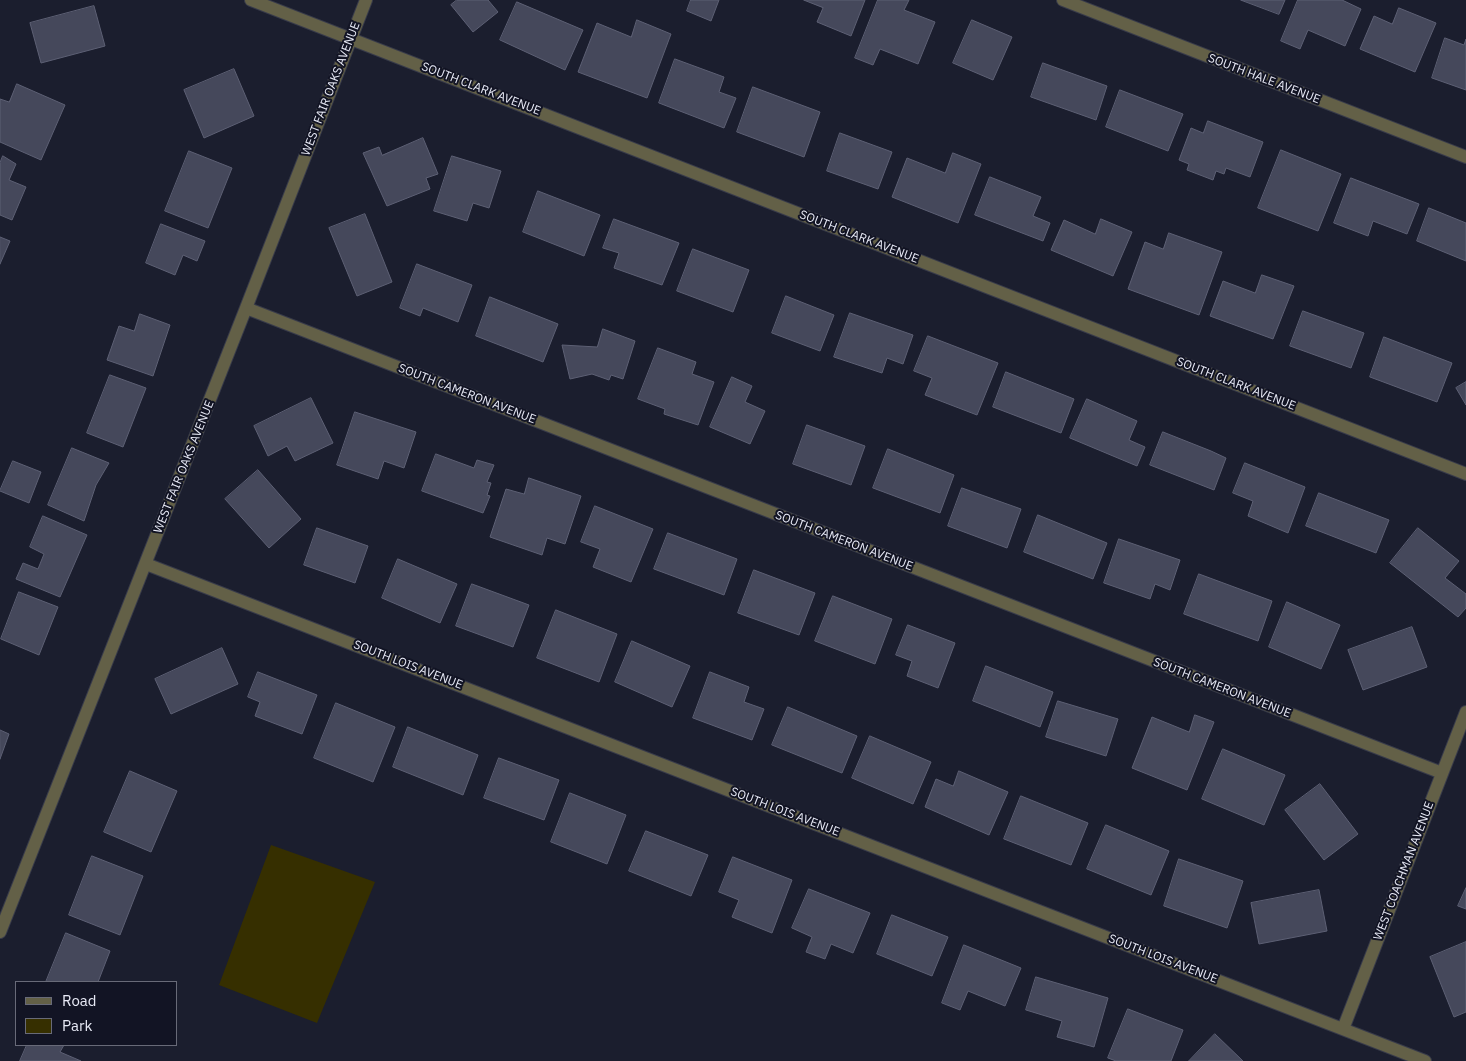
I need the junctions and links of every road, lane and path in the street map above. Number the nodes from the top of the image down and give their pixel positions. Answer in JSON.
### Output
{"nodes":[{"id":1,"x":251,"y":0,"type":"edge"},
{"id":2,"x":366,"y":0,"type":"edge"},
{"id":3,"x":1063,"y":0,"type":"edge"},
{"id":4,"x":351,"y":38,"type":"junction"},
{"id":5,"x":1466,"y":157,"type":"edge"},
{"id":6,"x":246,"y":308,"type":"junction"},
{"id":7,"x":1466,"y":474,"type":"edge"},
{"id":8,"x":146,"y":564,"type":"junction"},
{"id":9,"x":1466,"y":712,"type":"edge"},
{"id":10,"x":1442,"y":773,"type":"junction"},
{"id":11,"x":5,"y":906,"type":"edge"},
{"id":12,"x":0,"y":932,"type":"edge"},
{"id":13,"x":1343,"y":1029,"type":"junction"},
{"id":14,"x":1425,"y":1061,"type":"edge"}],
"edges":[{"from":1,"to":4,"type":"street","name":"SOUTH CLARK AVENUE"},
{"from":2,"to":4,"type":"street","name":"WEST FAIR OAKS AVENUE"},
{"from":3,"to":5,"type":"street","name":"SOUTH HALE AVENUE"},
{"from":4,"to":6,"type":"street","name":"WEST FAIR OAKS AVENUE"},
{"from":4,"to":7,"type":"street","name":"SOUTH CLARK AVENUE"},
{"from":6,"to":8,"type":"street","name":"WEST FAIR OAKS AVENUE"},
{"from":6,"to":10,"type":"street","name":"SOUTH CAMERON AVENUE"},
{"from":8,"to":11,"type":"street","name":"WEST FAIR OAKS AVENUE"},
{"from":8,"to":13,"type":"street","name":"SOUTH LOIS AVENUE"},
{"from":9,"to":10,"type":"street","name":"WEST COACHMAN AVENUE"},
{"from":10,"to":13,"type":"street","name":"WEST COACHMAN AVENUE"},
{"from":11,"to":12,"type":"street","name":"WEST FAIR OAKS AVENUE"},
{"from":13,"to":14,"type":"street","name":"SOUTH LOIS AVENUE"}]}
